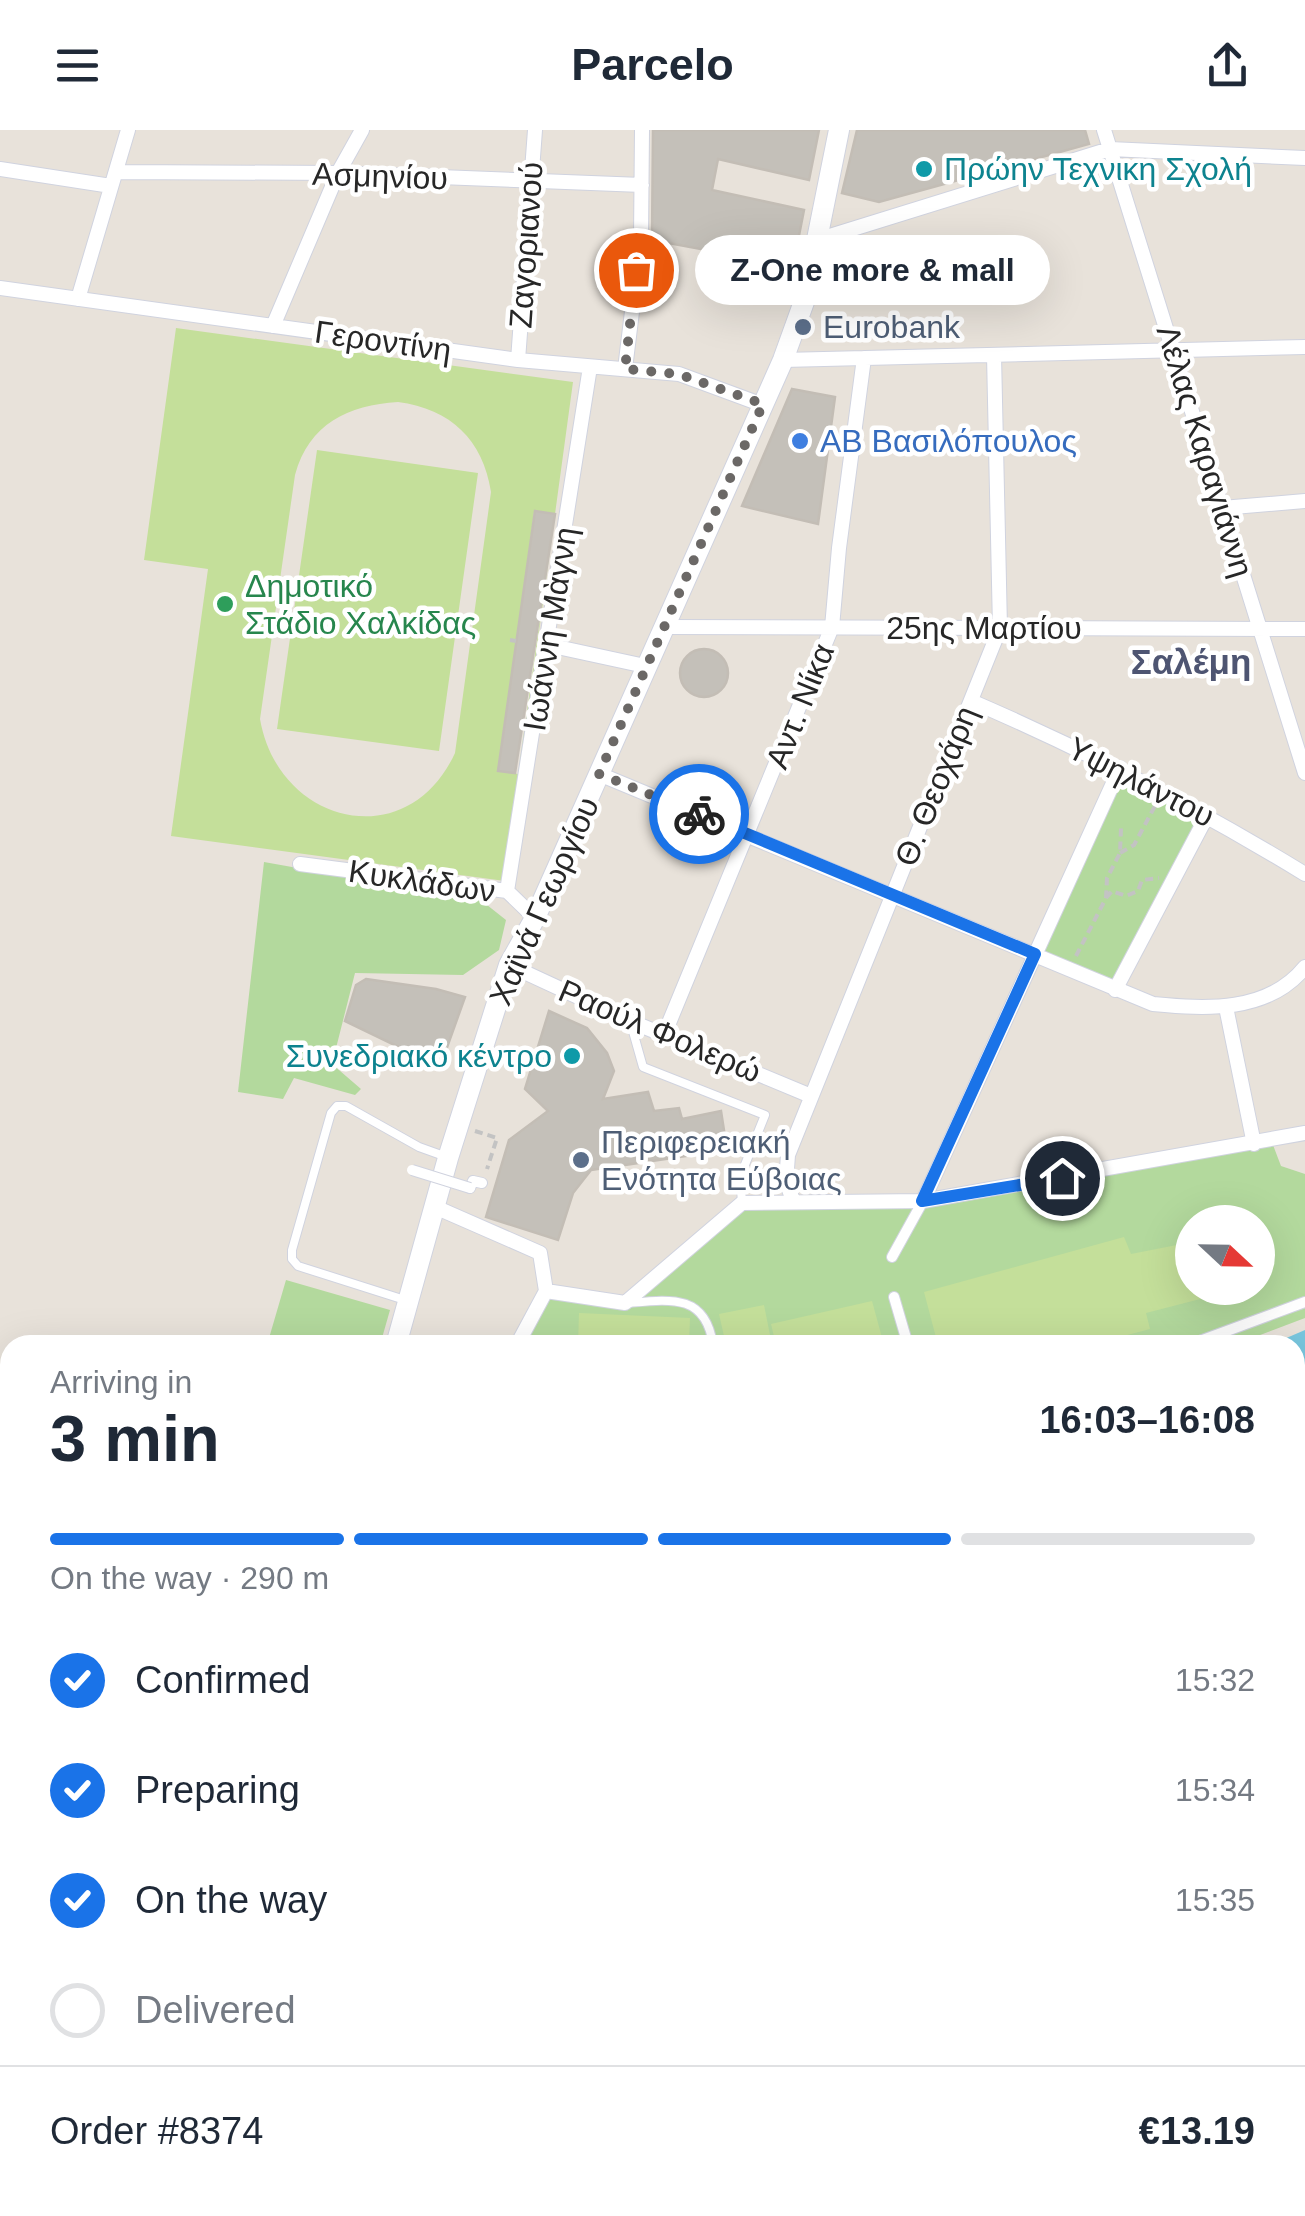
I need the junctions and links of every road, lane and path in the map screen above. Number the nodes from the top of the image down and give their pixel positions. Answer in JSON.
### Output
{"nodes":[{"id":1,"x":128,"y":130,"type":"edge"},
{"id":2,"x":362,"y":130,"type":"edge"},
{"id":3,"x":535,"y":130,"type":"edge"},
{"id":4,"x":642,"y":130,"type":"edge"},
{"id":5,"x":1104,"y":130,"type":"edge"},
{"id":6,"x":835,"y":131,"type":"edge"},
{"id":7,"x":1110,"y":149,"type":"junction"},
{"id":8,"x":1305,"y":158,"type":"edge"},
{"id":9,"x":0,"y":169,"type":"edge"},
{"id":10,"x":338,"y":173,"type":"junction"},
{"id":11,"x":115,"y":179,"type":"junction"},
{"id":12,"x":532,"y":183,"type":"junction"},
{"id":13,"x":642,"y":185,"type":"junction"},
{"id":14,"x":817,"y":240,"type":"junction"},
{"id":15,"x":0,"y":288,"type":"edge"},
{"id":16,"x":78,"y":299,"type":"junction"},
{"id":17,"x":272,"y":326,"type":"junction"},
{"id":18,"x":1305,"y":347,"type":"edge"},
{"id":19,"x":1173,"y":350,"type":"junction"},
{"id":20,"x":994,"y":355,"type":"junction"},
{"id":21,"x":864,"y":358,"type":"junction"},
{"id":22,"x":518,"y":360,"type":"junction"},
{"id":23,"x":784,"y":360,"type":"junction"},
{"id":24,"x":590,"y":367,"type":"junction"},
{"id":25,"x":625,"y":369,"type":"junction"},
{"id":26,"x":763,"y":404,"type":"junction"},
{"id":27,"x":1305,"y":501,"type":"edge"},
{"id":28,"x":1222,"y":508,"type":"junction"},
{"id":29,"x":664,"y":627,"type":"junction"},
{"id":30,"x":832,"y":627,"type":"junction"},
{"id":31,"x":1000,"y":628,"type":"junction"},
{"id":32,"x":1260,"y":629,"type":"junction"},
{"id":33,"x":1305,"y":629,"type":"edge"},
{"id":34,"x":548,"y":645,"type":"junction"},
{"id":35,"x":645,"y":666,"type":"junction"},
{"id":36,"x":971,"y":701,"type":"junction"},
{"id":37,"x":1120,"y":768,"type":"junction"},
{"id":38,"x":1305,"y":772,"type":"edge"},
{"id":39,"x":599,"y":774,"type":"junction"},
{"id":40,"x":1164,"y":791,"type":"junction"},
{"id":41,"x":1208,"y":814,"type":"junction"},
{"id":42,"x":1121,"y":828,"type":"dead end"},
{"id":43,"x":749,"y":834,"type":"junction"},
{"id":44,"x":1120,"y":853,"type":"junction"},
{"id":45,"x":300,"y":864,"type":"dead end"},
{"id":46,"x":1177,"y":874,"type":"junction"},
{"id":47,"x":1305,"y":874,"type":"edge"},
{"id":48,"x":508,"y":891,"type":"junction"},
{"id":49,"x":893,"y":894,"type":"junction"},
{"id":50,"x":1106,"y":898,"type":"junction"},
{"id":51,"x":536,"y":918,"type":"junction"},
{"id":52,"x":1035,"y":954,"type":"junction"},
{"id":53,"x":509,"y":965,"type":"junction"},
{"id":54,"x":1305,"y":967,"type":"edge"},
{"id":55,"x":1069,"y":969,"type":"junction"},
{"id":56,"x":1115,"y":990,"type":"junction"},
{"id":57,"x":1226,"y":1007,"type":"junction"},
{"id":58,"x":630,"y":1021,"type":"junction"},
{"id":59,"x":664,"y":1035,"type":"junction"},
{"id":60,"x":811,"y":1096,"type":"junction"},
{"id":61,"x":458,"y":1125,"type":"junction"},
{"id":62,"x":1305,"y":1134,"type":"edge"},
{"id":63,"x":1254,"y":1144,"type":"junction"},
{"id":64,"x":448,"y":1158,"type":"junction"},
{"id":65,"x":412,"y":1170,"type":"dead end"},
{"id":66,"x":482,"y":1183,"type":"joint"},
{"id":67,"x":793,"y":1200,"type":"junction"},
{"id":68,"x":922,"y":1201,"type":"junction"},
{"id":69,"x":742,"y":1202,"type":"junction"},
{"id":70,"x":435,"y":1208,"type":"junction"},
{"id":71,"x":892,"y":1257,"type":"dead end"},
{"id":72,"x":546,"y":1292,"type":"junction"},
{"id":73,"x":894,"y":1296,"type":"dead end"},
{"id":74,"x":408,"y":1301,"type":"junction"},
{"id":75,"x":1305,"y":1302,"type":"edge"},
{"id":76,"x":625,"y":1303,"type":"junction"},
{"id":77,"x":399,"y":1335,"type":"edge"},
{"id":78,"x":522,"y":1335,"type":"edge"},
{"id":79,"x":712,"y":1335,"type":"edge"},
{"id":80,"x":905,"y":1335,"type":"edge"},
{"id":81,"x":1216,"y":1335,"type":"edge"}],
"edges":[{"from":1,"to":11,"type":"street"},
{"from":2,"to":10,"type":"street"},
{"from":3,"to":12,"type":"street","name":"Ζαγοριανού"},
{"from":4,"to":13,"type":"street"},
{"from":5,"to":7,"type":"street","name":"Λέλας Καραγιάννη"},
{"from":6,"to":14,"type":"main road","name":"Χαϊνά Γεωργίου"},
{"from":7,"to":8,"type":"street"},
{"from":7,"to":14,"type":"street"},
{"from":7,"to":19,"type":"street","name":"Λέλας Καραγιάννη"},
{"from":9,"to":11,"type":"street","name":"Ασμηνίου"},
{"from":10,"to":11,"type":"street","name":"Ασμηνίου"},
{"from":10,"to":12,"type":"street","name":"Ασμηνίου"},
{"from":10,"to":17,"type":"street"},
{"from":11,"to":16,"type":"street"},
{"from":12,"to":13,"type":"street","name":"Ασμηνίου"},
{"from":12,"to":22,"type":"street","name":"Ζαγοριανού"},
{"from":13,"to":25,"type":"street"},
{"from":14,"to":23,"type":"main road","name":"Χαϊνά Γεωργίου"},
{"from":15,"to":16,"type":"street","name":"Γεροντίνη"},
{"from":16,"to":17,"type":"street","name":"Γεροντίνη"},
{"from":17,"to":22,"type":"street","name":"Γεροντίνη"},
{"from":18,"to":19,"type":"street"},
{"from":19,"to":20,"type":"street"},
{"from":19,"to":28,"type":"street","name":"Λέλας Καραγιάννη"},
{"from":20,"to":21,"type":"street"},
{"from":20,"to":31,"type":"street","name":"Θ. Θεοχάρη"},
{"from":21,"to":23,"type":"street"},
{"from":21,"to":30,"type":"street","name":"Αντ. Νίκα"},
{"from":22,"to":24,"type":"street","name":"Γεροντίνη"},
{"from":23,"to":26,"type":"main road","name":"Χαϊνά Γεωργίου"},
{"from":24,"to":25,"type":"street","name":"Γεροντίνη"},
{"from":24,"to":34,"type":"street","name":"Ιωάννη Μὰγνη"},
{"from":25,"to":26,"type":"street","name":"Γεροντίνη"},
{"from":26,"to":29,"type":"main road","name":"Χαϊνά Γεωργίου"},
{"from":27,"to":28,"type":"street"},
{"from":28,"to":32,"type":"street","name":"Λέλας Καραγιάννη"},
{"from":29,"to":30,"type":"street","name":"25ης Μαρτίου"},
{"from":29,"to":35,"type":"main road","name":"Χαϊνά Γεωργίου"},
{"from":30,"to":31,"type":"street","name":"25ης Μαρτίου"},
{"from":30,"to":43,"type":"street","name":"Αντ. Νίκα"},
{"from":31,"to":32,"type":"street","name":"25ης Μαρτίου"},
{"from":31,"to":36,"type":"street","name":"Θ. Θεοχάρη"},
{"from":32,"to":33,"type":"street","name":"25ης Μαρτίου"},
{"from":32,"to":38,"type":"street","name":"Λέλας Καραγιάννη"},
{"from":34,"to":35,"type":"street"},
{"from":34,"to":48,"type":"street","name":"Ιωάννη Μὰγνη"},
{"from":35,"to":39,"type":"main road","name":"Χαϊνά Γεωργίου"},
{"from":36,"to":37,"type":"street","name":"Υψηλάντου"},
{"from":36,"to":49,"type":"street","name":"Θ. Θεοχάρη"},
{"from":37,"to":40,"type":"street","name":"Υψηλάντου"},
{"from":37,"to":52,"type":"street"},
{"from":39,"to":43,"type":"street"},
{"from":39,"to":51,"type":"main road","name":"Χαϊνά Γεωργίου"},
{"from":40,"to":41,"type":"street","name":"Υψηλάντου"},
{"from":40,"to":44,"type":"path"},
{"from":41,"to":46,"type":"street"},
{"from":41,"to":47,"type":"street","name":"Υψηλάντου"},
{"from":42,"to":44,"type":"path"},
{"from":43,"to":49,"type":"street"},
{"from":43,"to":59,"type":"street","name":"Αντ. Νίκα"},
{"from":44,"to":50,"type":"path"},
{"from":45,"to":48,"type":"street","name":"Κυκλάδων"},
{"from":46,"to":50,"type":"path"},
{"from":46,"to":56,"type":"street"},
{"from":48,"to":51,"type":"street","name":"Κυκλάδων"},
{"from":49,"to":52,"type":"street"},
{"from":49,"to":60,"type":"street","name":"Θ. Θεοχάρη"},
{"from":50,"to":55,"type":"path"},
{"from":51,"to":53,"type":"main road","name":"Χαϊνά Γεωργίου"},
{"from":52,"to":55,"type":"street"},
{"from":52,"to":68,"type":"street"},
{"from":53,"to":58,"type":"street","name":"Ραούλ Φολερώ"},
{"from":53,"to":61,"type":"main road","name":"Χαϊνά Γεωργίου"},
{"from":54,"to":57,"type":"street"},
{"from":55,"to":56,"type":"street"},
{"from":56,"to":57,"type":"street"},
{"from":57,"to":63,"type":"street"},
{"from":58,"to":59,"type":"street","name":"Ραούλ Φολερώ"},
{"from":58,"to":69,"type":"lane"},
{"from":59,"to":60,"type":"street","name":"Ραούλ Φολερώ"},
{"from":60,"to":67,"type":"street","name":"Θ. Θεοχάρη"},
{"from":61,"to":64,"type":"main road","name":"Χαϊνά Γεωργίου"},
{"from":61,"to":66,"type":"path"},
{"from":62,"to":63,"type":"street"},
{"from":63,"to":68,"type":"street"},
{"from":64,"to":70,"type":"main road","name":"Χαϊνά Γεωργίου"},
{"from":64,"to":74,"type":"lane"},
{"from":65,"to":66,"type":"street","bridge":true},
{"from":67,"to":68,"type":"street"},
{"from":67,"to":69,"type":"street"},
{"from":68,"to":71,"type":"street"},
{"from":69,"to":76,"type":"street"},
{"from":70,"to":72,"type":"street"},
{"from":70,"to":74,"type":"main road","name":"Χαϊνά Γεωργίου"},
{"from":72,"to":76,"type":"street"},
{"from":72,"to":78,"type":"street"},
{"from":73,"to":80,"type":"street"},
{"from":74,"to":77,"type":"main road","name":"Χαϊνά Γεωργίου"},
{"from":75,"to":81,"type":"street"},
{"from":76,"to":79,"type":"lane"}]}
